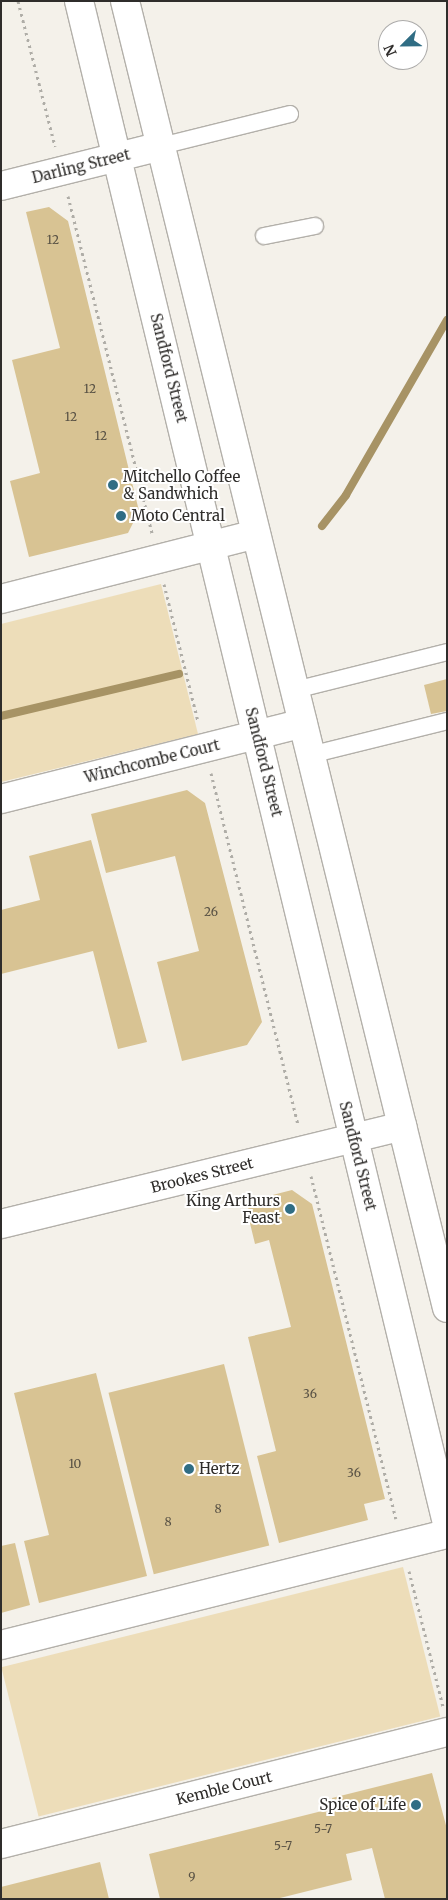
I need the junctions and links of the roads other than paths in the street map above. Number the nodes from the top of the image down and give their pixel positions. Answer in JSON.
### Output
{"nodes":[{"id":1,"x":79,"y":1,"type":"edge"},
{"id":2,"x":125,"y":1,"type":"edge"},
{"id":3,"x":290,"y":114,"type":"dead end"},
{"id":4,"x":161,"y":146,"type":"junction"},
{"id":5,"x":118,"y":157,"type":"junction"},
{"id":6,"x":1,"y":186,"type":"edge"},
{"id":7,"x":315,"y":226,"type":"dead end"},
{"id":8,"x":264,"y":236,"type":"dead end"},
{"id":9,"x":256,"y":534,"type":"junction"},
{"id":10,"x":212,"y":546,"type":"junction"},
{"id":11,"x":1,"y":599,"type":"edge"},
{"id":12,"x":447,"y":652,"type":"edge"},
{"id":13,"x":295,"y":690,"type":"junction"},
{"id":14,"x":447,"y":721,"type":"edge"},
{"id":15,"x":302,"y":723,"type":"junction"},
{"id":16,"x":257,"y":734,"type":"junction"},
{"id":17,"x":310,"y":755,"type":"junction"},
{"id":18,"x":1,"y":799,"type":"edge"},
{"id":19,"x":402,"y":1126,"type":"junction"},
{"id":20,"x":354,"y":1138,"type":"junction"},
{"id":21,"x":1,"y":1224,"type":"edge"},
{"id":22,"x":447,"y":1308,"type":"edge"},
{"id":23,"x":447,"y":1523,"type":"edge"},
{"id":24,"x":447,"y":1534,"type":"edge"},
{"id":25,"x":1,"y":1645,"type":"edge"},
{"id":26,"x":446,"y":1723,"type":"edge"},
{"id":27,"x":1,"y":1844,"type":"edge"}],
"edges":[{"from":1,"to":5,"type":"main road","name":"Sandford Street"},
{"from":2,"to":4,"type":"main road"},
{"from":3,"to":4,"type":"lane"},
{"from":4,"to":5,"type":"main road","name":"Darling Street"},
{"from":4,"to":9,"type":"main road"},
{"from":5,"to":6,"type":"main road","name":"Darling Street"},
{"from":5,"to":10,"type":"main road","name":"Sandford Street"},
{"from":7,"to":8,"type":"lane"},
{"from":9,"to":10,"type":"main road"},
{"from":9,"to":13,"type":"main road"},
{"from":10,"to":11,"type":"main road"},
{"from":10,"to":16,"type":"main road","name":"Sandford Street"},
{"from":12,"to":13,"type":"lane"},
{"from":13,"to":15,"type":"main road"},
{"from":14,"to":17,"type":"lane"},
{"from":15,"to":16,"type":"main road","name":"Winchcombe Court"},
{"from":15,"to":17,"type":"main road"},
{"from":16,"to":18,"type":"main road","name":"Winchcombe Court"},
{"from":16,"to":20,"type":"main road","name":"Sandford Street"},
{"from":17,"to":19,"type":"main road"},
{"from":19,"to":20,"type":"main road","name":"Brookes Street"},
{"from":19,"to":22,"type":"main road"},
{"from":20,"to":21,"type":"main road","name":"Brookes Street"},
{"from":20,"to":23,"type":"main road","name":"Sandford Street"},
{"from":24,"to":25,"type":"main road"},
{"from":26,"to":27,"type":"main road","name":"Kemble Court"}]}
